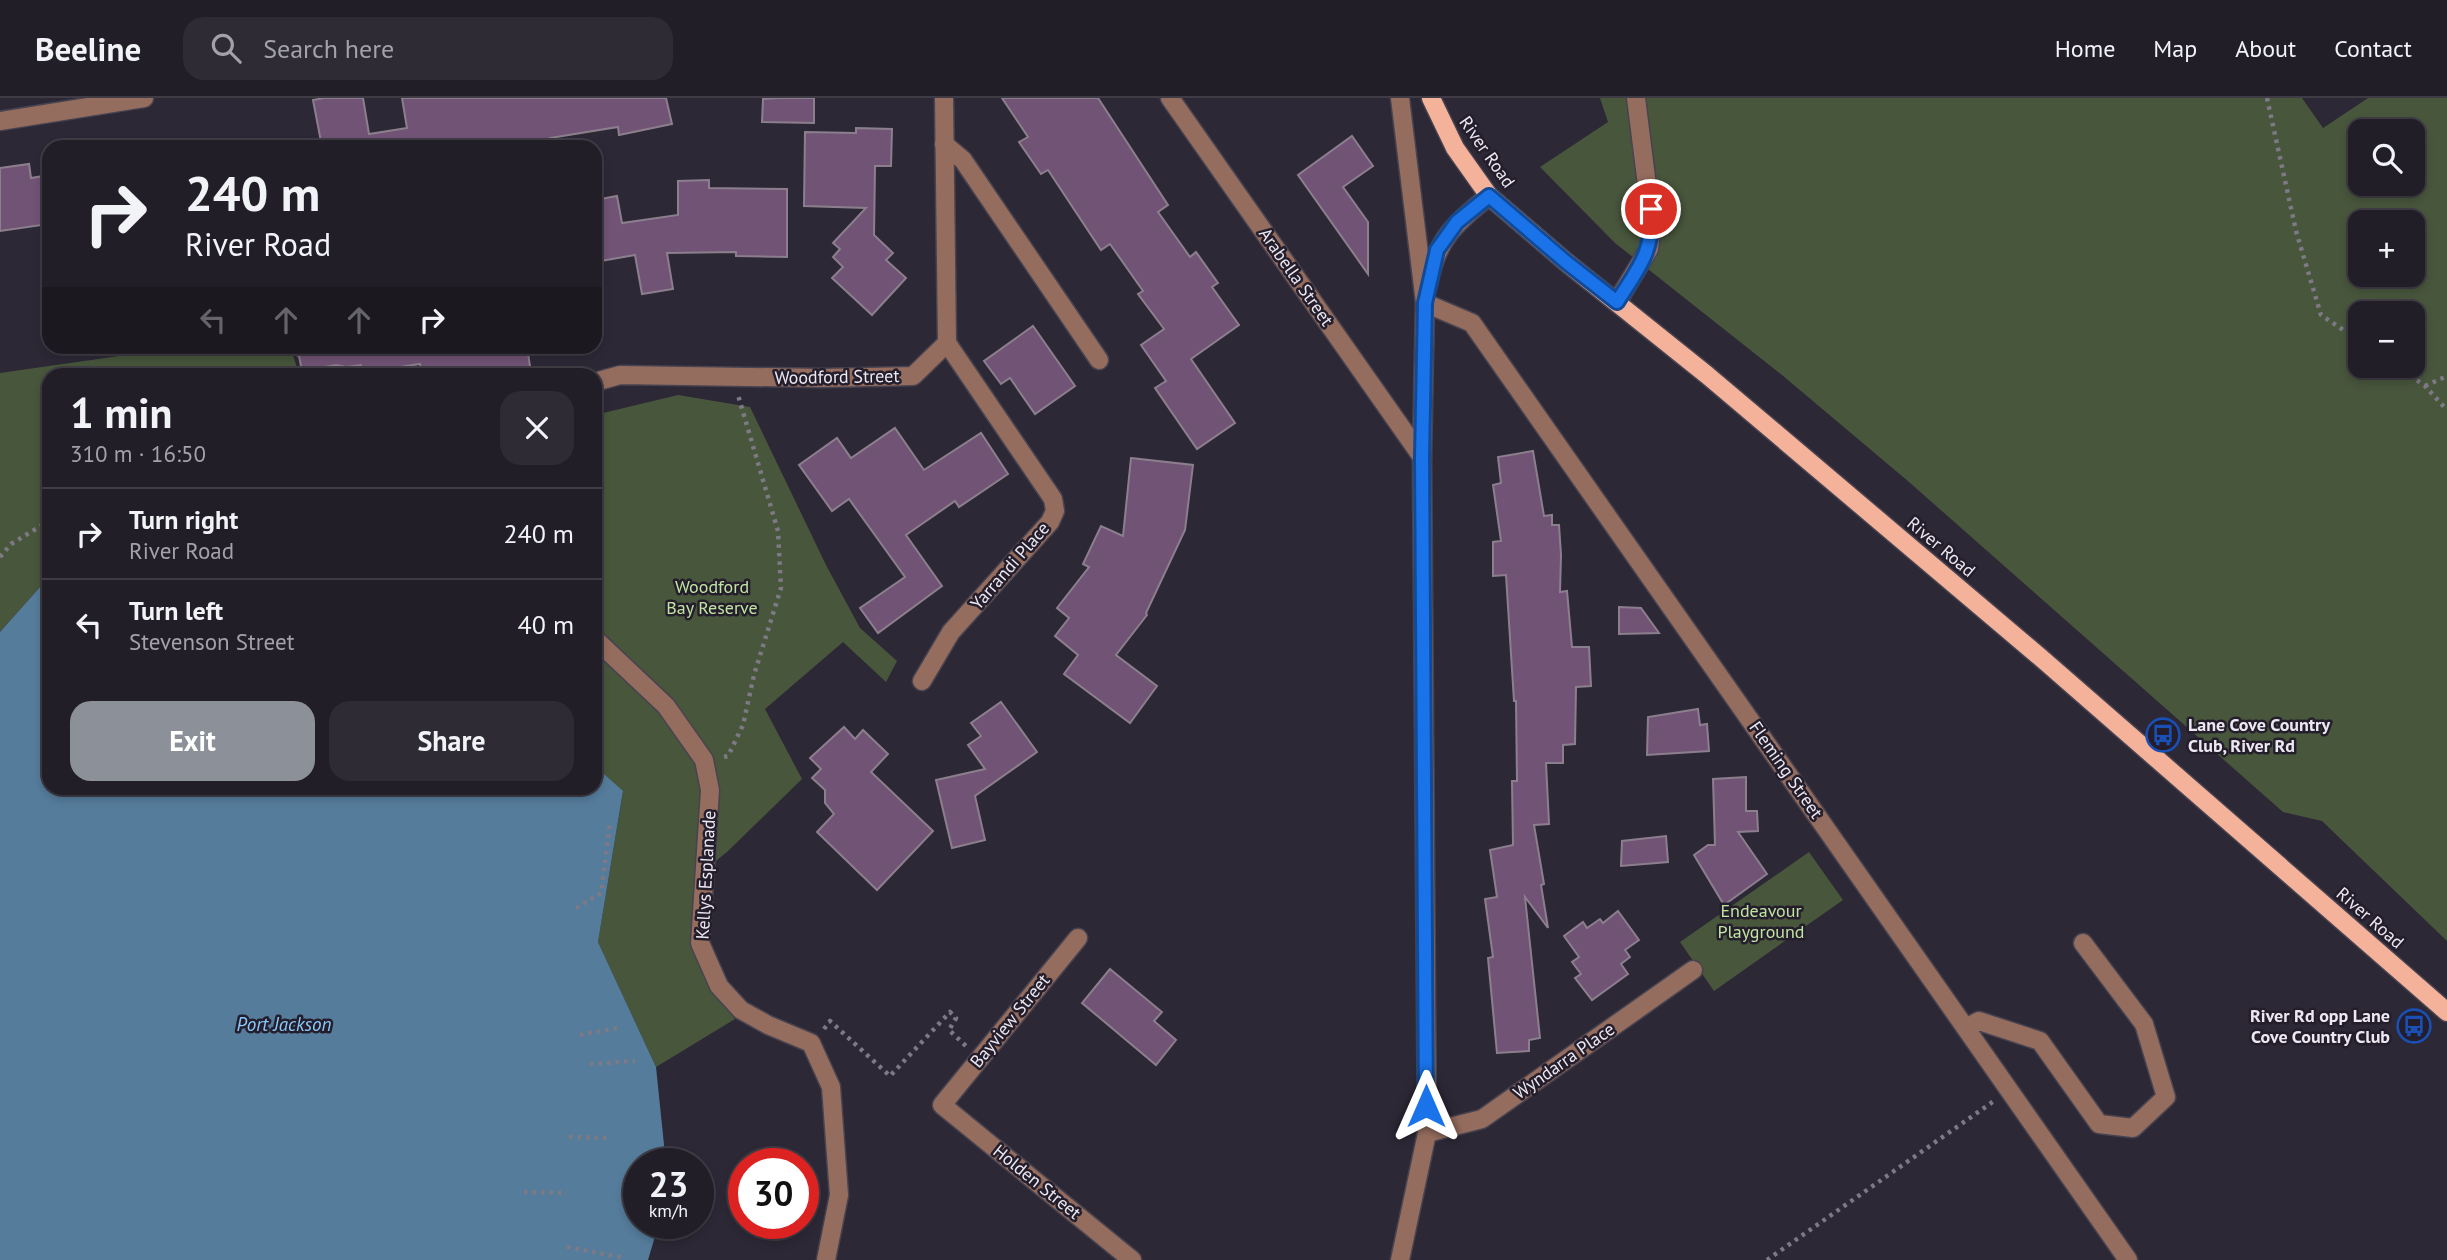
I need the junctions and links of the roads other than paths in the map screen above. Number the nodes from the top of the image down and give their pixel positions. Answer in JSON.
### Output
{"nodes":[{"id":1,"x":144,"y":98,"type":"edge"},
{"id":2,"x":944,"y":98,"type":"edge"},
{"id":3,"x":1170,"y":98,"type":"edge"},
{"id":4,"x":1400,"y":98,"type":"edge"},
{"id":5,"x":1431,"y":98,"type":"edge"},
{"id":6,"x":1636,"y":98,"type":"edge"},
{"id":7,"x":0,"y":121,"type":"edge"},
{"id":8,"x":944,"y":144,"type":"junction"},
{"id":9,"x":1489,"y":196,"type":"junction"},
{"id":10,"x":1617,"y":302,"type":"junction"},
{"id":11,"x":1425,"y":303,"type":"junction"},
{"id":12,"x":947,"y":343,"type":"junction"},
{"id":13,"x":1099,"y":360,"type":"dead end"},
{"id":14,"x":602,"y":380,"type":"edge"},
{"id":15,"x":1422,"y":457,"type":"junction"},
{"id":16,"x":602,"y":646,"type":"edge"},
{"id":17,"x":922,"y":681,"type":"dead end"},
{"id":18,"x":1078,"y":938,"type":"dead end"},
{"id":19,"x":2083,"y":943,"type":"dead end"},
{"id":20,"x":1693,"y":971,"type":"dead end"},
{"id":21,"x":2447,"y":1012,"type":"edge"},
{"id":22,"x":1966,"y":1028,"type":"junction"},
{"id":23,"x":942,"y":1105,"type":"joint"},
{"id":24,"x":1427,"y":1133,"type":"junction"},
{"id":25,"x":827,"y":1260,"type":"edge"},
{"id":26,"x":1132,"y":1260,"type":"edge"},
{"id":27,"x":1400,"y":1260,"type":"edge"},
{"id":28,"x":2128,"y":1260,"type":"edge"}],
"edges":[{"from":1,"to":7,"type":"street"},
{"from":2,"to":8,"type":"street"},
{"from":3,"to":15,"type":"street","name":"Arabella Street"},
{"from":4,"to":11,"type":"street"},
{"from":5,"to":9,"type":"main road","name":"River Road"},
{"from":6,"to":10,"type":"street"},
{"from":8,"to":12,"type":"street"},
{"from":8,"to":13,"type":"street"},
{"from":9,"to":10,"type":"main road","name":"River Road"},
{"from":9,"to":11,"type":"street"},
{"from":10,"to":21,"type":"main road","name":"River Road"},
{"from":11,"to":15,"type":"street"},
{"from":11,"to":22,"type":"street","name":"Fleming Street"},
{"from":12,"to":14,"type":"street","name":"Woodford Street"},
{"from":12,"to":17,"type":"street","name":"Yarrandi Place"},
{"from":15,"to":24,"type":"street"},
{"from":16,"to":25,"type":"street","name":"Kellys Esplanade"},
{"from":18,"to":23,"type":"street","name":"Bayview Street"},
{"from":19,"to":22,"type":"street"},
{"from":20,"to":24,"type":"street","name":"Wyndarra Place"},
{"from":22,"to":28,"type":"street","name":"Fleming Street"},
{"from":23,"to":26,"type":"street","name":"Holden Street"},
{"from":24,"to":27,"type":"street"}]}
